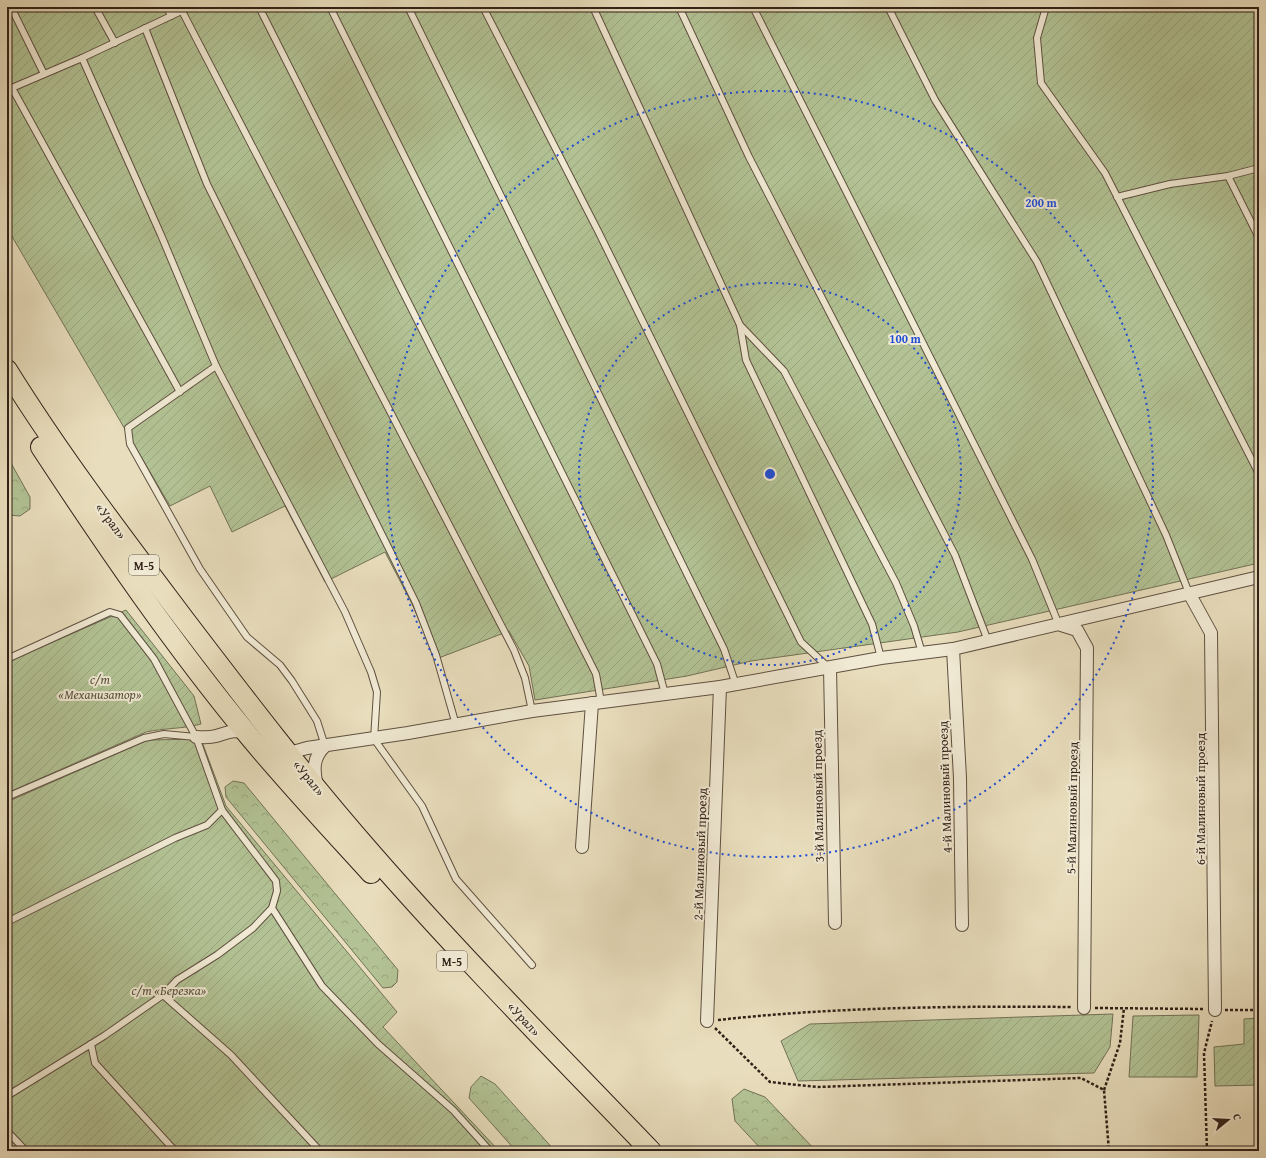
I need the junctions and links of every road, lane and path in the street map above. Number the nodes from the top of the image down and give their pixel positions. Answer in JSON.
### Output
{"nodes":[{"id":1,"x":11,"y":7,"type":"edge"},
{"id":2,"x":95,"y":7,"type":"edge"},
{"id":3,"x":167,"y":7,"type":"edge"},
{"id":4,"x":190,"y":7,"type":"edge"},
{"id":5,"x":258,"y":7,"type":"edge"},
{"id":6,"x":330,"y":7,"type":"edge"},
{"id":7,"x":408,"y":7,"type":"edge"},
{"id":8,"x":483,"y":7,"type":"edge"},
{"id":9,"x":593,"y":7,"type":"edge"},
{"id":10,"x":678,"y":7,"type":"edge"},
{"id":11,"x":753,"y":7,"type":"edge"},
{"id":12,"x":888,"y":7,"type":"edge"},
{"id":13,"x":1046,"y":7,"type":"edge"},
{"id":14,"x":1256,"y":7,"type":"edge"},
{"id":15,"x":182,"y":10,"type":"junction"},
{"id":16,"x":1259,"y":13,"type":"edge"},
{"id":17,"x":172,"y":16,"type":"junction"},
{"id":18,"x":145,"y":28,"type":"junction"},
{"id":19,"x":115,"y":42,"type":"junction"},
{"id":20,"x":82,"y":58,"type":"junction"},
{"id":21,"x":44,"y":74,"type":"junction"},
{"id":22,"x":9,"y":89,"type":"edge"},
{"id":23,"x":1259,"y":168,"type":"edge"},
{"id":24,"x":1228,"y":176,"type":"junction"},
{"id":25,"x":1117,"y":196,"type":"junction"},
{"id":26,"x":1259,"y":238,"type":"edge"},
{"id":27,"x":740,"y":325,"type":"junction"},
{"id":28,"x":216,"y":366,"type":"junction"},
{"id":29,"x":7,"y":370,"type":"edge"},
{"id":30,"x":180,"y":392,"type":"junction"},
{"id":31,"x":7,"y":395,"type":"edge"},
{"id":32,"x":1259,"y":474,"type":"edge"},
{"id":33,"x":1259,"y":577,"type":"edge"},
{"id":34,"x":1189,"y":593,"type":"junction"},
{"id":35,"x":1059,"y":625,"type":"junction"},
{"id":36,"x":988,"y":641,"type":"junction"},
{"id":37,"x":953,"y":649,"type":"junction"},
{"id":38,"x":922,"y":653,"type":"junction"},
{"id":39,"x":881,"y":658,"type":"junction"},
{"id":40,"x":7,"y":659,"type":"edge"},
{"id":41,"x":830,"y":668,"type":"junction"},
{"id":42,"x":736,"y":685,"type":"junction"},
{"id":43,"x":720,"y":687,"type":"junction"},
{"id":44,"x":665,"y":694,"type":"junction"},
{"id":45,"x":596,"y":703,"type":"junction"},
{"id":46,"x":226,"y":707,"type":"junction"},
{"id":47,"x":532,"y":711,"type":"junction"},
{"id":48,"x":456,"y":725,"type":"junction"},
{"id":49,"x":270,"y":730,"type":"junction"},
{"id":50,"x":222,"y":734,"type":"junction"},
{"id":51,"x":248,"y":735,"type":"junction"},
{"id":52,"x":196,"y":737,"type":"junction"},
{"id":53,"x":374,"y":738,"type":"junction"},
{"id":54,"x":321,"y":747,"type":"junction"},
{"id":55,"x":282,"y":760,"type":"junction"},
{"id":56,"x":321,"y":793,"type":"junction"},
{"id":57,"x":7,"y":797,"type":"edge"},
{"id":58,"x":222,"y":810,"type":"junction"},
{"id":59,"x":582,"y":847,"type":"dead end"},
{"id":60,"x":272,"y":908,"type":"junction"},
{"id":61,"x":7,"y":922,"type":"edge"},
{"id":62,"x":835,"y":923,"type":"dead end"},
{"id":63,"x":962,"y":925,"type":"dead end"},
{"id":64,"x":532,"y":966,"type":"dead end"},
{"id":65,"x":163,"y":995,"type":"junction"},
{"id":66,"x":1084,"y":1008,"type":"junction"},
{"id":67,"x":1124,"y":1008,"type":"junction"},
{"id":68,"x":1215,"y":1010,"type":"junction"},
{"id":69,"x":1259,"y":1010,"type":"edge"},
{"id":70,"x":707,"y":1021,"type":"junction"},
{"id":71,"x":91,"y":1044,"type":"junction"},
{"id":72,"x":1104,"y":1090,"type":"junction"},
{"id":73,"x":7,"y":1096,"type":"edge"},
{"id":74,"x":7,"y":1131,"type":"edge"},
{"id":75,"x":26,"y":1151,"type":"edge"},
{"id":76,"x":175,"y":1151,"type":"edge"},
{"id":77,"x":320,"y":1151,"type":"edge"},
{"id":78,"x":490,"y":1151,"type":"edge"},
{"id":79,"x":633,"y":1151,"type":"edge"},
{"id":80,"x":651,"y":1151,"type":"edge"},
{"id":81,"x":1109,"y":1151,"type":"edge"},
{"id":82,"x":1207,"y":1151,"type":"edge"}],
"edges":[{"from":1,"to":21,"type":"lane"},
{"from":2,"to":19,"type":"lane"},
{"from":3,"to":17,"type":"lane"},
{"from":4,"to":15,"type":"lane"},
{"from":5,"to":45,"type":"lane"},
{"from":6,"to":44,"type":"lane"},
{"from":7,"to":42,"type":"lane"},
{"from":8,"to":41,"type":"lane"},
{"from":9,"to":27,"type":"lane"},
{"from":10,"to":36,"type":"lane"},
{"from":11,"to":35,"type":"lane"},
{"from":12,"to":34,"type":"lane"},
{"from":13,"to":25,"type":"lane"},
{"from":14,"to":16,"type":"lane"},
{"from":15,"to":17,"type":"lane"},
{"from":15,"to":47,"type":"lane"},
{"from":17,"to":18,"type":"lane"},
{"from":18,"to":19,"type":"lane"},
{"from":18,"to":48,"type":"lane"},
{"from":19,"to":20,"type":"lane"},
{"from":20,"to":21,"type":"lane"},
{"from":20,"to":28,"type":"lane"},
{"from":21,"to":22,"type":"lane"},
{"from":22,"to":30,"type":"lane"},
{"from":23,"to":24,"type":"lane"},
{"from":24,"to":25,"type":"lane"},
{"from":24,"to":26,"type":"lane"},
{"from":25,"to":32,"type":"lane"},
{"from":27,"to":38,"type":"lane"},
{"from":27,"to":39,"type":"lane"},
{"from":28,"to":30,"type":"lane"},
{"from":28,"to":53,"type":"lane"},
{"from":29,"to":49,"type":"highway","name":"«Урал»","number":"М-5"},
{"from":30,"to":54,"type":"lane"},
{"from":31,"to":46,"type":"highway","name":"«Урал»","number":"М-5"},
{"from":33,"to":34,"type":"street"},
{"from":34,"to":35,"type":"street"},
{"from":34,"to":68,"type":"street","name":"6-й Малиновый проезд"},
{"from":35,"to":36,"type":"street"},
{"from":35,"to":66,"type":"street","name":"5-й Малиновый проезд"},
{"from":36,"to":37,"type":"street"},
{"from":37,"to":38,"type":"street"},
{"from":37,"to":63,"type":"street","name":"4-й Малиновый проезд"},
{"from":38,"to":39,"type":"street"},
{"from":39,"to":41,"type":"street"},
{"from":40,"to":52,"type":"lane"},
{"from":41,"to":42,"type":"street"},
{"from":41,"to":62,"type":"street","name":"3-й Малиновый проезд"},
{"from":42,"to":43,"type":"street"},
{"from":43,"to":44,"type":"street"},
{"from":43,"to":70,"type":"street","name":"2-й Малиновый проезд"},
{"from":44,"to":45,"type":"street"},
{"from":45,"to":47,"type":"street"},
{"from":45,"to":59,"type":"street"},
{"from":46,"to":50,"type":"street"},
{"from":46,"to":51,"type":"highway","name":"«Урал»","number":"М-5"},
{"from":47,"to":48,"type":"street"},
{"from":48,"to":53,"type":"street"},
{"from":49,"to":54,"type":"street"},
{"from":49,"to":55,"type":"highway","name":"«Урал»","number":"М-5"},
{"from":50,"to":51,"type":"street"},
{"from":50,"to":52,"type":"street"},
{"from":51,"to":55,"type":"highway","name":"«Урал»","number":"М-5"},
{"from":52,"to":57,"type":"lane"},
{"from":52,"to":58,"type":"lane"},
{"from":53,"to":54,"type":"street"},
{"from":53,"to":64,"type":"lane"},
{"from":54,"to":55,"type":"street"},
{"from":54,"to":56,"type":"street"},
{"from":55,"to":56,"type":"highway","name":"«Урал»","number":"М-5"},
{"from":55,"to":79,"type":"highway","name":"«Урал»","number":"М-5"},
{"from":56,"to":80,"type":"highway","name":"«Урал»","number":"М-5"},
{"from":58,"to":60,"type":"lane"},
{"from":58,"to":61,"type":"lane"},
{"from":60,"to":65,"type":"lane"},
{"from":60,"to":78,"type":"lane"},
{"from":65,"to":71,"type":"lane"},
{"from":65,"to":77,"type":"lane"},
{"from":66,"to":67,"type":"path"},
{"from":66,"to":70,"type":"path"},
{"from":67,"to":68,"type":"path"},
{"from":67,"to":72,"type":"path"},
{"from":68,"to":69,"type":"path"},
{"from":68,"to":82,"type":"path"},
{"from":70,"to":72,"type":"path"},
{"from":71,"to":73,"type":"lane"},
{"from":71,"to":76,"type":"lane"},
{"from":72,"to":81,"type":"path"},
{"from":74,"to":75,"type":"lane"}]}
